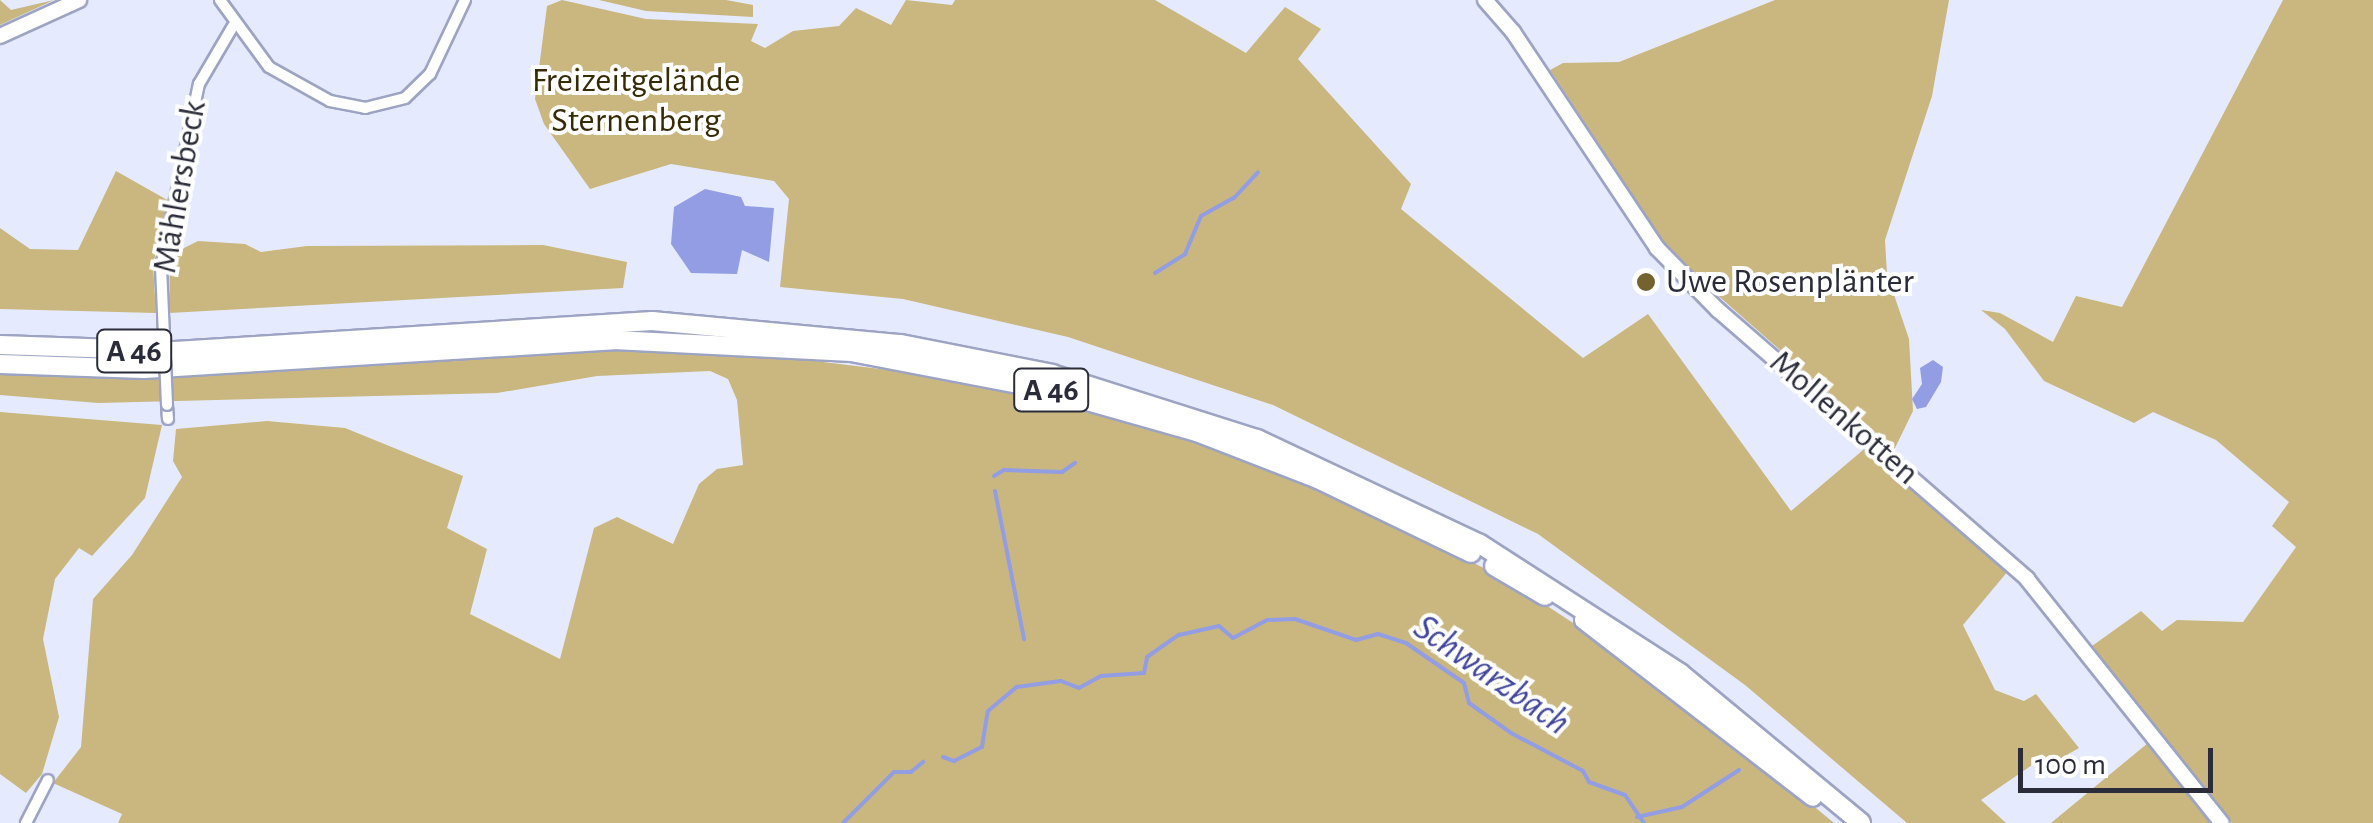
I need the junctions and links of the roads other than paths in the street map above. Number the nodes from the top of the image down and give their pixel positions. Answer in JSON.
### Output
{"nodes":[{"id":1,"x":79,"y":0,"type":"edge"},
{"id":2,"x":220,"y":0,"type":"edge"},
{"id":3,"x":464,"y":0,"type":"edge"},
{"id":4,"x":1485,"y":0,"type":"edge"},
{"id":5,"x":233,"y":26,"type":"junction"},
{"id":6,"x":0,"y":36,"type":"edge"},
{"id":7,"x":0,"y":346,"type":"edge"},
{"id":8,"x":0,"y":364,"type":"edge"},
{"id":9,"x":168,"y":419,"type":"dead end"},
{"id":10,"x":48,"y":780,"type":"dead end"},
{"id":11,"x":26,"y":823,"type":"edge"},
{"id":12,"x":1844,"y":823,"type":"edge"},
{"id":13,"x":1861,"y":823,"type":"edge"},
{"id":14,"x":2222,"y":823,"type":"edge"}],
"edges":[{"from":1,"to":6,"type":"main road"},
{"from":2,"to":5,"type":"street"},
{"from":3,"to":5,"type":"street"},
{"from":4,"to":14,"type":"main road","name":"Mollenkotten"},
{"from":5,"to":9,"type":"street","name":"Mählersbeck","bridge":true},
{"from":7,"to":13,"type":"highway","number":"A 46"},
{"from":8,"to":12,"type":"highway","number":"A 46"},
{"from":10,"to":11,"type":"street"}]}
